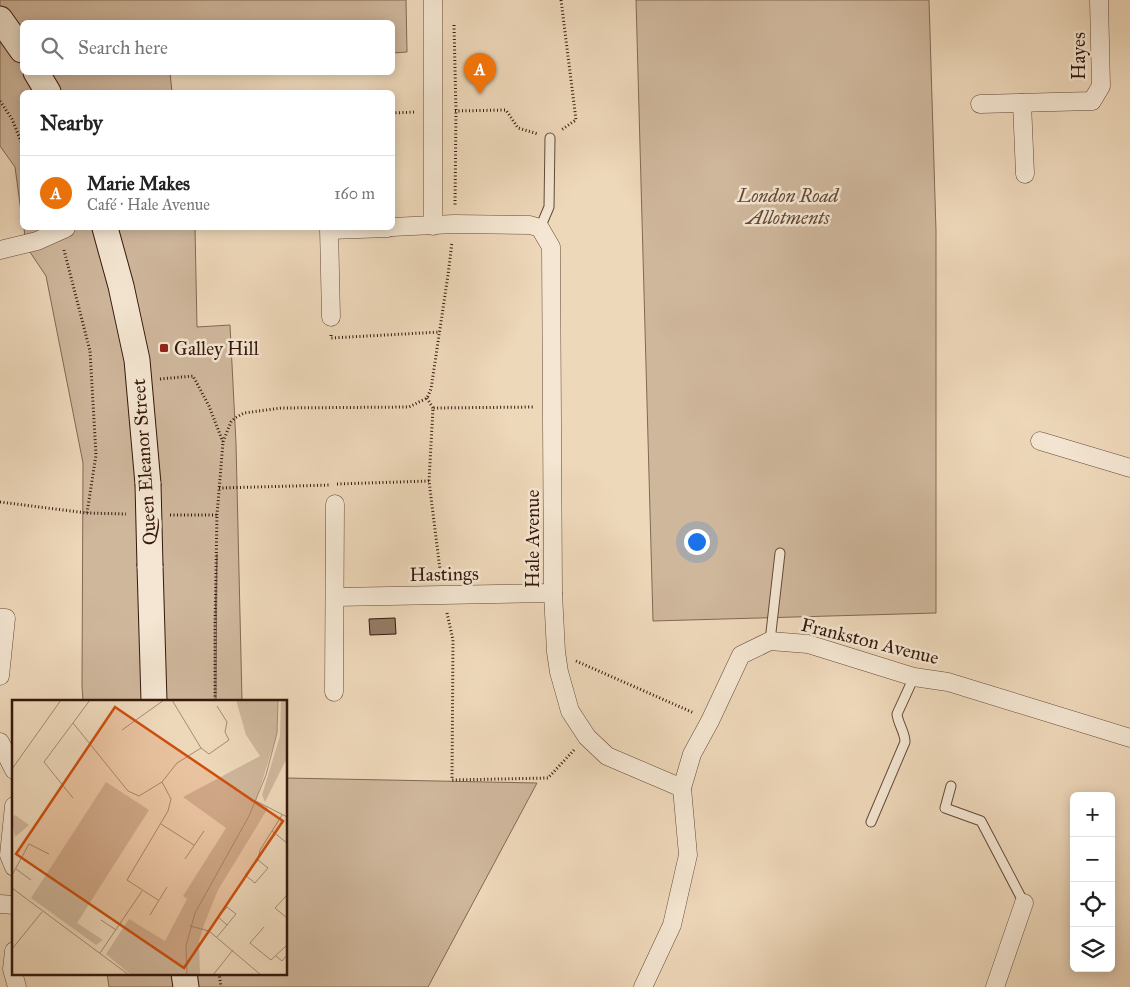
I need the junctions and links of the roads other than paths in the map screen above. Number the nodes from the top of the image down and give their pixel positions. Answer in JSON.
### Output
{"nodes":[{"id":1,"x":433,"y":0,"type":"edge"},
{"id":2,"x":1099,"y":0,"type":"edge"},
{"id":3,"x":0,"y":18,"type":"edge"},
{"id":4,"x":20,"y":47,"type":"edge"},
{"id":5,"x":38,"y":75,"type":"edge"},
{"id":6,"x":47,"y":90,"type":"edge"},
{"id":7,"x":1022,"y":103,"type":"junction"},
{"id":8,"x":980,"y":104,"type":"dead end"},
{"id":9,"x":550,"y":138,"type":"road end"},
{"id":10,"x":1025,"y":174,"type":"dead end"},
{"id":11,"x":433,"y":226,"type":"junction"},
{"id":12,"x":395,"y":227,"type":"edge"},
{"id":13,"x":540,"y":228,"type":"junction"},
{"id":14,"x":60,"y":230,"type":"edge"},
{"id":15,"x":106,"y":230,"type":"edge"},
{"id":16,"x":329,"y":230,"type":"edge"},
{"id":17,"x":0,"y":250,"type":"edge"},
{"id":18,"x":331,"y":317,"type":"road end"},
{"id":19,"x":1040,"y":441,"type":"dead end"},
{"id":20,"x":1130,"y":468,"type":"edge"},
{"id":21,"x":335,"y":504,"type":"dead end"},
{"id":22,"x":780,"y":553,"type":"dead end"},
{"id":23,"x":553,"y":593,"type":"junction"},
{"id":24,"x":335,"y":597,"type":"junction"},
{"id":25,"x":0,"y":618,"type":"edge"},
{"id":26,"x":770,"y":641,"type":"junction"},
{"id":27,"x":0,"y":676,"type":"edge"},
{"id":28,"x":914,"y":677,"type":"junction"},
{"id":29,"x":334,"y":692,"type":"dead end"},
{"id":30,"x":154,"y":700,"type":"edge"},
{"id":31,"x":1130,"y":738,"type":"edge"},
{"id":32,"x":0,"y":742,"type":"edge"},
{"id":33,"x":12,"y":766,"type":"edge"},
{"id":34,"x":951,"y":786,"type":"dead end"},
{"id":35,"x":682,"y":788,"type":"junction"},
{"id":36,"x":12,"y":822,"type":"edge"},
{"id":37,"x":871,"y":822,"type":"dead end"},
{"id":38,"x":12,"y":863,"type":"edge"},
{"id":39,"x":1024,"y":903,"type":"joint"},
{"id":40,"x":13,"y":974,"type":"edge"},
{"id":41,"x":184,"y":974,"type":"edge"},
{"id":42,"x":16,"y":987,"type":"edge"},
{"id":43,"x":186,"y":987,"type":"edge"},
{"id":44,"x":643,"y":987,"type":"edge"},
{"id":45,"x":996,"y":987,"type":"edge"}],
"edges":[{"from":1,"to":11,"type":"street"},
{"from":2,"to":7,"type":"street","name":"Hayes"},
{"from":3,"to":4,"type":"street"},
{"from":5,"to":6,"type":"street"},
{"from":7,"to":8,"type":"street","name":"Hayes"},
{"from":7,"to":10,"type":"street"},
{"from":9,"to":13,"type":"lane"},
{"from":11,"to":12,"type":"street"},
{"from":11,"to":13,"type":"street"},
{"from":13,"to":23,"type":"street","name":"Hale Avenue"},
{"from":14,"to":17,"type":"street"},
{"from":15,"to":30,"type":"street","name":"Queen Eleanor Street","bridge":true},
{"from":16,"to":18,"type":"street"},
{"from":19,"to":20,"type":"street"},
{"from":21,"to":24,"type":"street"},
{"from":22,"to":26,"type":"lane"},
{"from":23,"to":24,"type":"street","name":"Hastings"},
{"from":23,"to":35,"type":"street","name":"Hale Avenue"},
{"from":24,"to":29,"type":"street"},
{"from":25,"to":27,"type":"street"},
{"from":26,"to":28,"type":"street","name":"Frankston Avenue"},
{"from":26,"to":35,"type":"street"},
{"from":28,"to":31,"type":"street","name":"Frankston Avenue"},
{"from":28,"to":37,"type":"lane"},
{"from":32,"to":33,"type":"street"},
{"from":34,"to":39,"type":"lane"},
{"from":35,"to":44,"type":"street"},
{"from":36,"to":38,"type":"street"},
{"from":39,"to":45,"type":"street"},
{"from":40,"to":42,"type":"street"},
{"from":41,"to":43,"type":"street"}]}
